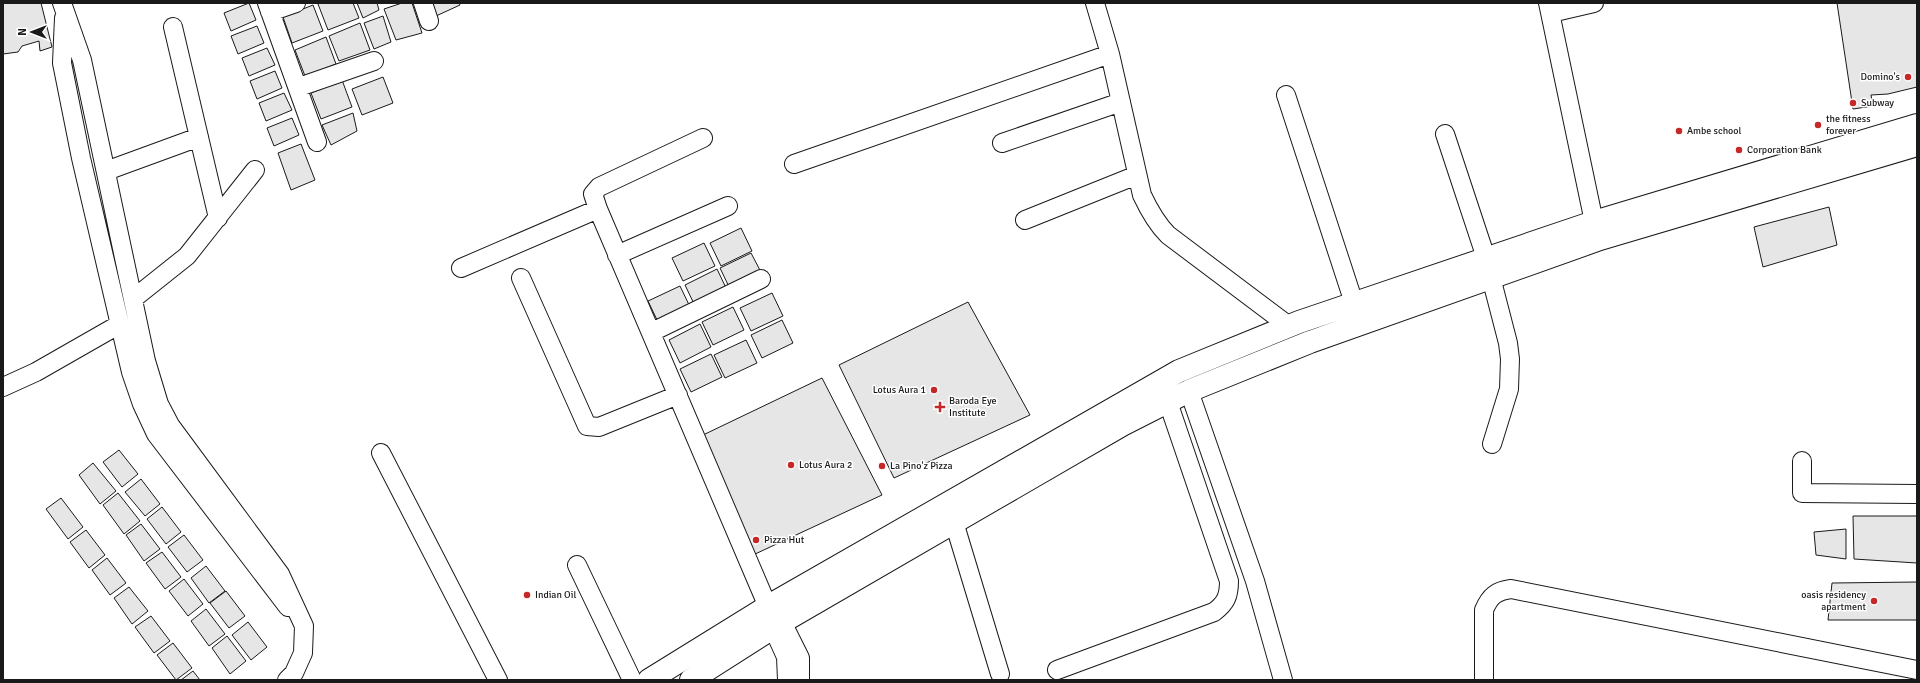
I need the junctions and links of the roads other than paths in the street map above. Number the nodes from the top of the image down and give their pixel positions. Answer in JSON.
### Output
{"nodes":[{"id":1,"x":296,"y":3,"type":"edge"},
{"id":2,"x":423,"y":3,"type":"edge"},
{"id":3,"x":1095,"y":3,"type":"edge"},
{"id":4,"x":1594,"y":3,"type":"edge"},
{"id":5,"x":63,"y":6,"type":"edge"},
{"id":6,"x":269,"y":8,"type":"edge"},
{"id":7,"x":1550,"y":8,"type":"edge"},
{"id":8,"x":429,"y":21,"type":"dead end"},
{"id":9,"x":173,"y":27,"type":"dead end"},
{"id":10,"x":1110,"y":54,"type":"junction"},
{"id":11,"x":374,"y":61,"type":"dead end"},
{"id":12,"x":299,"y":88,"type":"junction"},
{"id":13,"x":1286,"y":95,"type":"dead end"},
{"id":14,"x":1121,"y":102,"type":"junction"},
{"id":15,"x":1917,"y":125,"type":"edge"},
{"id":16,"x":1445,"y":134,"type":"dead end"},
{"id":17,"x":199,"y":137,"type":"junction"},
{"id":18,"x":703,"y":138,"type":"dead end"},
{"id":19,"x":317,"y":142,"type":"dead end"},
{"id":20,"x":1002,"y":143,"type":"dead end"},
{"id":21,"x":1917,"y":145,"type":"edge"},
{"id":22,"x":794,"y":164,"type":"dead end"},
{"id":23,"x":255,"y":170,"type":"dead end"},
{"id":24,"x":106,"y":171,"type":"junction"},
{"id":25,"x":1137,"y":176,"type":"junction"},
{"id":26,"x":728,"y":206,"type":"dead end"},
{"id":27,"x":598,"y":209,"type":"junction"},
{"id":28,"x":218,"y":218,"type":"junction"},
{"id":29,"x":1025,"y":220,"type":"dead end"},
{"id":30,"x":1597,"y":230,"type":"junction"},
{"id":31,"x":617,"y":254,"type":"junction"},
{"id":32,"x":461,"y":268,"type":"dead end"},
{"id":33,"x":1488,"y":268,"type":"junction"},
{"id":34,"x":521,"y":278,"type":"dead end"},
{"id":35,"x":760,"y":279,"type":"dead end"},
{"id":36,"x":133,"y":299,"type":"junction"},
{"id":37,"x":1354,"y":304,"type":"junction"},
{"id":38,"x":120,"y":324,"type":"junction"},
{"id":39,"x":1289,"y":326,"type":"junction"},
{"id":40,"x":652,"y":332,"type":"junction"},
{"id":41,"x":3,"y":387,"type":"edge"},
{"id":42,"x":1189,"y":390,"type":"junction"},
{"id":43,"x":678,"y":395,"type":"junction"},
{"id":44,"x":1168,"y":402,"type":"junction"},
{"id":45,"x":1492,"y":444,"type":"dead end"},
{"id":46,"x":381,"y":453,"type":"dead end"},
{"id":47,"x":1802,"y":461,"type":"dead end"},
{"id":48,"x":1917,"y":494,"type":"edge"},
{"id":49,"x":954,"y":522,"type":"junction"},
{"id":50,"x":577,"y":565,"type":"dead end"},
{"id":51,"x":771,"y":614,"type":"junction"},
{"id":52,"x":304,"y":626,"type":"junction"},
{"id":53,"x":1057,"y":670,"type":"dead end"},
{"id":54,"x":1917,"y":670,"type":"edge"},
{"id":55,"x":1000,"y":674,"type":"dead end"},
{"id":56,"x":287,"y":680,"type":"edge"},
{"id":57,"x":498,"y":680,"type":"edge"},
{"id":58,"x":632,"y":680,"type":"edge"},
{"id":59,"x":649,"y":680,"type":"edge"},
{"id":60,"x":691,"y":680,"type":"edge"},
{"id":61,"x":787,"y":680,"type":"edge"},
{"id":62,"x":800,"y":680,"type":"edge"},
{"id":63,"x":1283,"y":680,"type":"edge"},
{"id":64,"x":1484,"y":680,"type":"edge"}],
"edges":[{"from":1,"to":6,"type":"street"},
{"from":2,"to":8,"type":"street"},
{"from":3,"to":10,"type":"street"},
{"from":4,"to":7,"type":"street"},
{"from":5,"to":24,"type":"street"},
{"from":5,"to":38,"type":"street"},
{"from":6,"to":12,"type":"street"},
{"from":7,"to":30,"type":"street"},
{"from":9,"to":17,"type":"street"},
{"from":10,"to":14,"type":"street"},
{"from":10,"to":22,"type":"street"},
{"from":11,"to":12,"type":"street"},
{"from":12,"to":19,"type":"street"},
{"from":13,"to":37,"type":"street"},
{"from":14,"to":20,"type":"street"},
{"from":14,"to":25,"type":"street"},
{"from":15,"to":30,"type":"main road"},
{"from":16,"to":33,"type":"street"},
{"from":17,"to":24,"type":"street"},
{"from":17,"to":28,"type":"street"},
{"from":18,"to":27,"type":"street"},
{"from":21,"to":30,"type":"main road"},
{"from":23,"to":28,"type":"street"},
{"from":24,"to":36,"type":"street"},
{"from":25,"to":29,"type":"street"},
{"from":25,"to":39,"type":"street"},
{"from":26,"to":31,"type":"street"},
{"from":27,"to":31,"type":"street"},
{"from":27,"to":32,"type":"street"},
{"from":28,"to":36,"type":"street"},
{"from":30,"to":33,"type":"main road"},
{"from":31,"to":40,"type":"street"},
{"from":33,"to":37,"type":"main road"},
{"from":33,"to":42,"type":"main road"},
{"from":33,"to":45,"type":"street"},
{"from":34,"to":43,"type":"street"},
{"from":35,"to":40,"type":"street"},
{"from":36,"to":52,"type":"street"},
{"from":37,"to":39,"type":"main road"},
{"from":38,"to":41,"type":"street"},
{"from":38,"to":52,"type":"street"},
{"from":39,"to":51,"type":"main road"},
{"from":40,"to":43,"type":"street"},
{"from":42,"to":44,"type":"main road"},
{"from":42,"to":63,"type":"street"},
{"from":43,"to":51,"type":"street"},
{"from":44,"to":49,"type":"main road"},
{"from":44,"to":53,"type":"street"},
{"from":46,"to":57,"type":"street"},
{"from":47,"to":48,"type":"street"},
{"from":49,"to":51,"type":"main road"},
{"from":49,"to":55,"type":"street"},
{"from":50,"to":58,"type":"street"},
{"from":51,"to":59,"type":"main road"},
{"from":51,"to":60,"type":"main road"},
{"from":51,"to":61,"type":"street"},
{"from":51,"to":62,"type":"street"},
{"from":52,"to":56,"type":"street"},
{"from":54,"to":64,"type":"street"}]}
